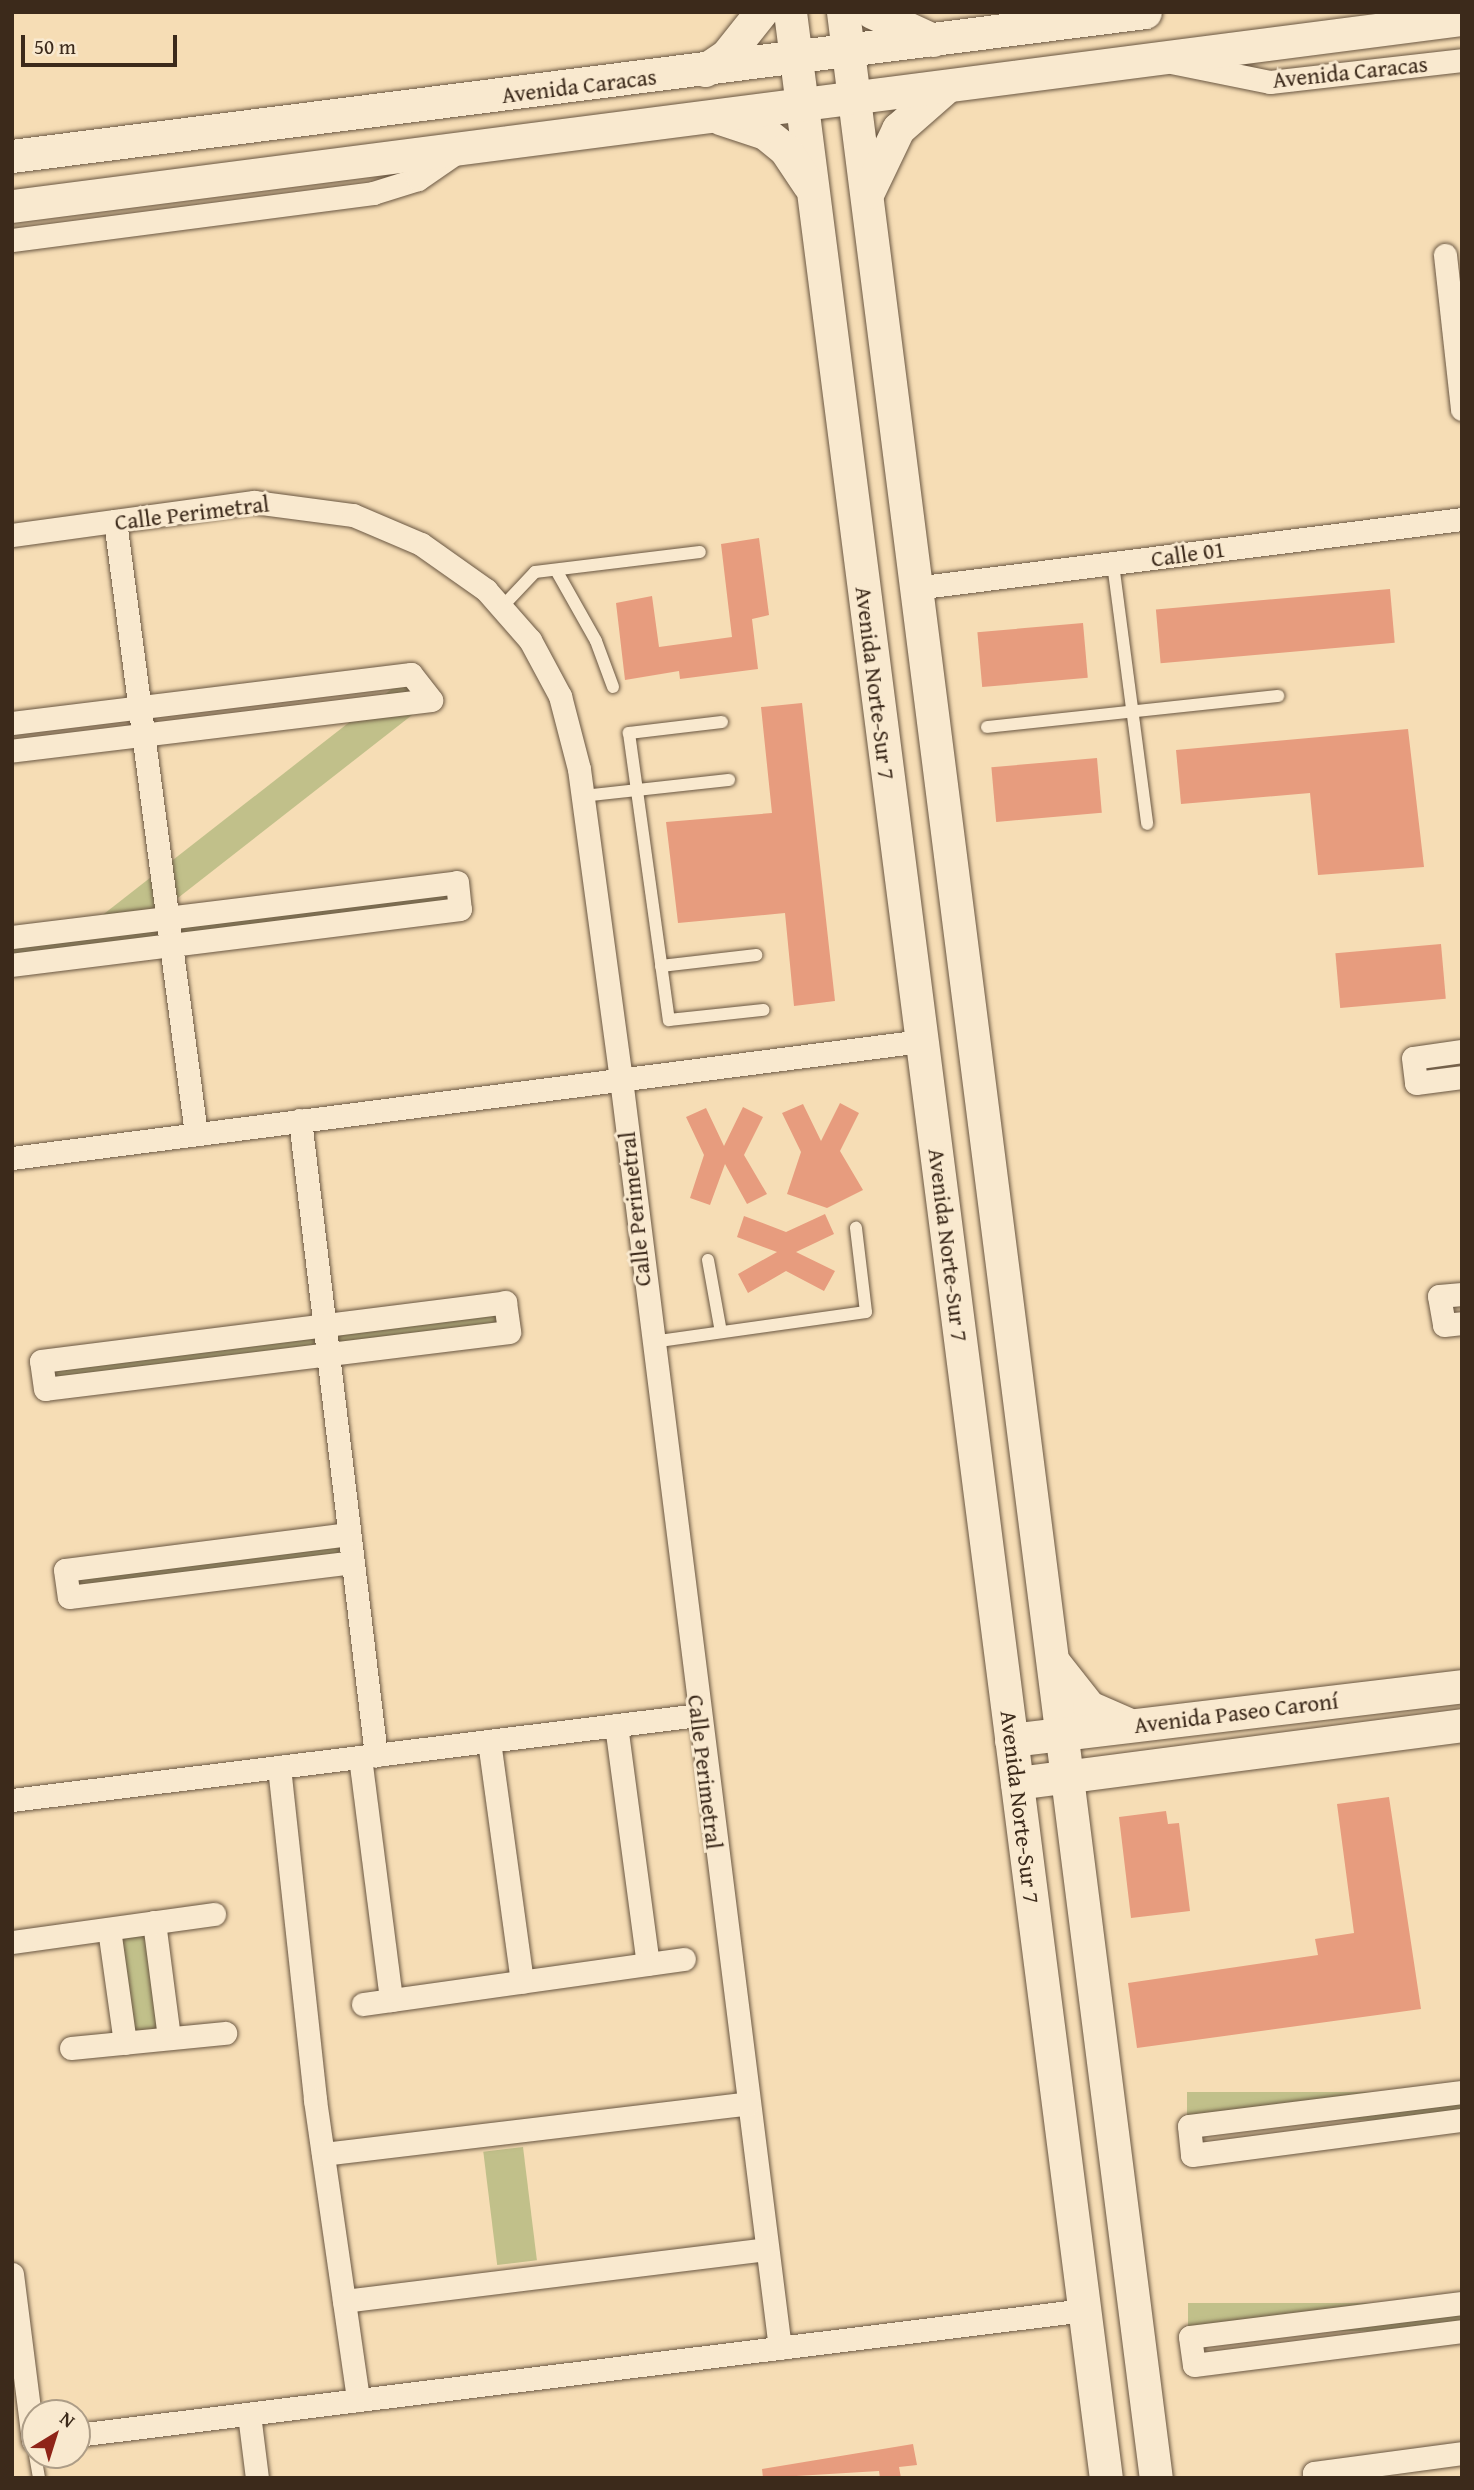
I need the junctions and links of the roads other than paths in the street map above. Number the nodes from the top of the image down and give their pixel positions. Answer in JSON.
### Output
{"nodes":[{"id":1,"x":761,"y":12,"type":"edge"},
{"id":2,"x":790,"y":12,"type":"edge"},
{"id":3,"x":843,"y":12,"type":"edge"},
{"id":4,"x":872,"y":12,"type":"edge"},
{"id":5,"x":1145,"y":12,"type":"edge"},
{"id":6,"x":1462,"y":19,"type":"edge"},
{"id":7,"x":939,"y":42,"type":"junction"},
{"id":8,"x":848,"y":54,"type":"junction"},
{"id":9,"x":1158,"y":58,"type":"junction"},
{"id":10,"x":796,"y":60,"type":"junction"},
{"id":11,"x":1462,"y":60,"type":"edge"},
{"id":12,"x":704,"y":71,"type":"junction"},
{"id":13,"x":953,"y":84,"type":"junction"},
{"id":14,"x":853,"y":97,"type":"junction"},
{"id":15,"x":802,"y":103,"type":"junction"},
{"id":16,"x":707,"y":115,"type":"junction"},
{"id":17,"x":465,"y":147,"type":"junction"},
{"id":18,"x":12,"y":156,"type":"edge"},
{"id":19,"x":814,"y":194,"type":"junction"},
{"id":20,"x":866,"y":197,"type":"junction"},
{"id":21,"x":12,"y":206,"type":"edge"},
{"id":22,"x":12,"y":240,"type":"edge"},
{"id":23,"x":1445,"y":255,"type":"dead end"},
{"id":24,"x":1462,"y":409,"type":"edge"},
{"id":25,"x":1462,"y":519,"type":"edge"},
{"id":26,"x":116,"y":521,"type":"junction"},
{"id":27,"x":12,"y":535,"type":"edge"},
{"id":28,"x":700,"y":552,"type":"dead end"},
{"id":29,"x":1113,"y":564,"type":"junction"},
{"id":30,"x":556,"y":570,"type":"junction"},
{"id":31,"x":915,"y":588,"type":"junction"},
{"id":32,"x":502,"y":607,"type":"junction"},
{"id":33,"x":613,"y":687,"type":"dead end"},
{"id":34,"x":1278,"y":696,"type":"dead end"},
{"id":35,"x":140,"y":707,"type":"junction"},
{"id":36,"x":1133,"y":711,"type":"junction"},
{"id":37,"x":722,"y":722,"type":"dead end"},
{"id":38,"x":12,"y":723,"type":"edge"},
{"id":39,"x":986,"y":727,"type":"dead end"},
{"id":40,"x":144,"y":735,"type":"junction"},
{"id":41,"x":12,"y":751,"type":"edge"},
{"id":42,"x":729,"y":779,"type":"dead end"},
{"id":43,"x":637,"y":790,"type":"junction"},
{"id":44,"x":583,"y":796,"type":"junction"},
{"id":45,"x":1147,"y":824,"type":"dead end"},
{"id":46,"x":167,"y":917,"type":"junction"},
{"id":47,"x":12,"y":937,"type":"edge"},
{"id":48,"x":171,"y":946,"type":"junction"},
{"id":49,"x":756,"y":955,"type":"dead end"},
{"id":50,"x":12,"y":965,"type":"edge"},
{"id":51,"x":661,"y":966,"type":"junction"},
{"id":52,"x":764,"y":1010,"type":"dead end"},
{"id":53,"x":921,"y":1041,"type":"junction"},
{"id":54,"x":1462,"y":1051,"type":"edge"},
{"id":55,"x":1462,"y":1077,"type":"edge"},
{"id":56,"x":621,"y":1079,"type":"junction"},
{"id":57,"x":300,"y":1120,"type":"junction"},
{"id":58,"x":196,"y":1134,"type":"junction"},
{"id":59,"x":12,"y":1158,"type":"edge"},
{"id":60,"x":856,"y":1228,"type":"dead end"},
{"id":61,"x":708,"y":1260,"type":"dead end"},
{"id":62,"x":1462,"y":1294,"type":"edge"},
{"id":63,"x":1462,"y":1323,"type":"edge"},
{"id":64,"x":325,"y":1326,"type":"junction"},
{"id":65,"x":721,"y":1332,"type":"junction"},
{"id":66,"x":651,"y":1342,"type":"junction"},
{"id":67,"x":328,"y":1354,"type":"junction"},
{"id":68,"x":349,"y":1534,"type":"junction"},
{"id":69,"x":353,"y":1562,"type":"junction"},
{"id":70,"x":1050,"y":1655,"type":"junction"},
{"id":71,"x":1462,"y":1686,"type":"edge"},
{"id":72,"x":698,"y":1716,"type":"junction"},
{"id":73,"x":1462,"y":1725,"type":"edge"},
{"id":74,"x":616,"y":1726,"type":"junction"},
{"id":75,"x":1132,"y":1726,"type":"junction"},
{"id":76,"x":1062,"y":1734,"type":"junction"},
{"id":77,"x":1011,"y":1740,"type":"junction"},
{"id":78,"x":489,"y":1741,"type":"junction"},
{"id":79,"x":368,"y":1756,"type":"junction"},
{"id":80,"x":279,"y":1767,"type":"junction"},
{"id":81,"x":1132,"y":1768,"type":"junction"},
{"id":82,"x":1067,"y":1777,"type":"junction"},
{"id":83,"x":1017,"y":1783,"type":"junction"},
{"id":84,"x":12,"y":1800,"type":"edge"},
{"id":85,"x":1075,"y":1842,"type":"junction"},
{"id":86,"x":214,"y":1914,"type":"dead end"},
{"id":87,"x":154,"y":1922,"type":"junction"},
{"id":88,"x":109,"y":1929,"type":"junction"},
{"id":89,"x":12,"y":1942,"type":"edge"},
{"id":90,"x":684,"y":1959,"type":"dead end"},
{"id":91,"x":648,"y":1964,"type":"junction"},
{"id":92,"x":522,"y":1982,"type":"junction"},
{"id":93,"x":391,"y":2000,"type":"junction"},
{"id":94,"x":363,"y":2004,"type":"dead end"},
{"id":95,"x":225,"y":2033,"type":"dead end"},
{"id":96,"x":169,"y":2038,"type":"junction"},
{"id":97,"x":125,"y":2043,"type":"junction"},
{"id":98,"x":71,"y":2048,"type":"dead end"},
{"id":99,"x":1462,"y":2092,"type":"edge"},
{"id":100,"x":748,"y":2103,"type":"junction"},
{"id":101,"x":1462,"y":2120,"type":"edge"},
{"id":102,"x":323,"y":2154,"type":"junction"},
{"id":103,"x":767,"y":2249,"type":"junction"},
{"id":104,"x":12,"y":2274,"type":"edge"},
{"id":105,"x":344,"y":2301,"type":"junction"},
{"id":106,"x":1462,"y":2302,"type":"edge"},
{"id":107,"x":1084,"y":2310,"type":"junction"},
{"id":108,"x":1462,"y":2330,"type":"edge"},
{"id":109,"x":780,"y":2348,"type":"junction"},
{"id":110,"x":25,"y":2399,"type":"edge"},
{"id":111,"x":358,"y":2400,"type":"junction"},
{"id":112,"x":249,"y":2414,"type":"junction"},
{"id":113,"x":91,"y":2433,"type":"edge"},
{"id":114,"x":1462,"y":2453,"type":"edge"},
{"id":115,"x":1347,"y":2473,"type":"edge"},
{"id":116,"x":1314,"y":2475,"type":"edge"},
{"id":117,"x":257,"y":2478,"type":"edge"},
{"id":118,"x":1106,"y":2478,"type":"edge"},
{"id":119,"x":1156,"y":2478,"type":"edge"}],
"edges":[{"from":1,"to":12,"type":"main road"},
{"from":2,"to":10,"type":"main road","name":"Avenida Norte-Sur 7"},
{"from":3,"to":8,"type":"main road"},
{"from":4,"to":7,"type":"main road"},
{"from":5,"to":7,"type":"main road","name":"Avenida Caracas"},
{"from":6,"to":9,"type":"main road","name":"Avenida Caracas"},
{"from":7,"to":8,"type":"main road","name":"Avenida Caracas"},
{"from":8,"to":10,"type":"main road","name":"Avenida Caracas"},
{"from":8,"to":14,"type":"main road"},
{"from":9,"to":11,"type":"street","name":"Avenida Caracas"},
{"from":9,"to":13,"type":"main road","name":"Avenida Caracas"},
{"from":10,"to":12,"type":"main road","name":"Avenida Caracas"},
{"from":10,"to":15,"type":"main road","name":"Avenida Norte-Sur 7"},
{"from":12,"to":18,"type":"main road","name":"Avenida Caracas"},
{"from":13,"to":14,"type":"main road","name":"Avenida Caracas"},
{"from":13,"to":20,"type":"main road"},
{"from":14,"to":15,"type":"main road","name":"Avenida Caracas"},
{"from":14,"to":20,"type":"main road"},
{"from":15,"to":16,"type":"main road","name":"Avenida Caracas"},
{"from":15,"to":19,"type":"main road","name":"Avenida Norte-Sur 7"},
{"from":16,"to":17,"type":"main road","name":"Avenida Caracas"},
{"from":16,"to":19,"type":"main road"},
{"from":17,"to":21,"type":"main road","name":"Avenida Caracas"},
{"from":17,"to":22,"type":"street","name":"Avenida Caracas"},
{"from":19,"to":53,"type":"main road","name":"Avenida Norte-Sur 7"},
{"from":20,"to":31,"type":"main road"},
{"from":23,"to":24,"type":"street"},
{"from":25,"to":29,"type":"street","name":"Calle 01"},
{"from":26,"to":27,"type":"street","name":"Calle Perimetral"},
{"from":26,"to":32,"type":"street","name":"Calle Perimetral"},
{"from":26,"to":35,"type":"street"},
{"from":28,"to":30,"type":"lane"},
{"from":29,"to":31,"type":"street","name":"Calle 01"},
{"from":29,"to":36,"type":"lane"},
{"from":30,"to":32,"type":"lane"},
{"from":30,"to":33,"type":"lane"},
{"from":31,"to":70,"type":"main road"},
{"from":32,"to":44,"type":"street","name":"Calle Perimetral"},
{"from":34,"to":36,"type":"lane"},
{"from":35,"to":38,"type":"street"},
{"from":35,"to":40,"type":"street"},
{"from":35,"to":40,"type":"street"},
{"from":36,"to":39,"type":"lane"},
{"from":36,"to":45,"type":"lane"},
{"from":37,"to":43,"type":"lane"},
{"from":40,"to":41,"type":"street"},
{"from":40,"to":46,"type":"street"},
{"from":42,"to":43,"type":"lane"},
{"from":43,"to":44,"type":"lane"},
{"from":43,"to":51,"type":"lane"},
{"from":44,"to":56,"type":"street","name":"Calle Perimetral"},
{"from":46,"to":47,"type":"street"},
{"from":46,"to":48,"type":"street"},
{"from":46,"to":48,"type":"street"},
{"from":48,"to":50,"type":"street"},
{"from":48,"to":58,"type":"street"},
{"from":49,"to":51,"type":"lane"},
{"from":51,"to":52,"type":"lane"},
{"from":53,"to":56,"type":"street"},
{"from":53,"to":77,"type":"main road","name":"Avenida Norte-Sur 7"},
{"from":54,"to":55,"type":"street"},
{"from":56,"to":57,"type":"street"},
{"from":56,"to":66,"type":"street","name":"Calle Perimetral"},
{"from":57,"to":58,"type":"street"},
{"from":57,"to":64,"type":"street"},
{"from":58,"to":59,"type":"street"},
{"from":60,"to":65,"type":"lane"},
{"from":61,"to":65,"type":"lane"},
{"from":62,"to":63,"type":"street"},
{"from":64,"to":67,"type":"street"},
{"from":64,"to":67,"type":"street"},
{"from":64,"to":67,"type":"street"},
{"from":65,"to":66,"type":"lane"},
{"from":66,"to":72,"type":"street","name":"Calle Perimetral"},
{"from":67,"to":68,"type":"street"},
{"from":68,"to":69,"type":"street"},
{"from":68,"to":69,"type":"street"},
{"from":69,"to":79,"type":"street"},
{"from":70,"to":75,"type":"main road"},
{"from":70,"to":76,"type":"main road"},
{"from":71,"to":75,"type":"main road","name":"Avenida Paseo Caroní"},
{"from":72,"to":74,"type":"street"},
{"from":72,"to":100,"type":"street","name":"Calle Perimetral"},
{"from":73,"to":81,"type":"main road","name":"Avenida Paseo Caroní"},
{"from":74,"to":78,"type":"street"},
{"from":74,"to":91,"type":"street"},
{"from":75,"to":76,"type":"main road","name":"Avenida Paseo Caroní"},
{"from":76,"to":77,"type":"main road","name":"Avenida Paseo Caroní"},
{"from":76,"to":82,"type":"main road"},
{"from":77,"to":83,"type":"main road","name":"Avenida Norte-Sur 7"},
{"from":78,"to":79,"type":"street"},
{"from":78,"to":92,"type":"street"},
{"from":79,"to":80,"type":"street"},
{"from":79,"to":93,"type":"street"},
{"from":80,"to":84,"type":"street"},
{"from":80,"to":102,"type":"street"},
{"from":81,"to":82,"type":"main road","name":"Avenida Paseo Caroní"},
{"from":81,"to":85,"type":"main road"},
{"from":82,"to":83,"type":"main road","name":"Avenida Paseo Caroní"},
{"from":82,"to":85,"type":"main road"},
{"from":83,"to":107,"type":"main road","name":"Avenida Norte-Sur 7"},
{"from":85,"to":119,"type":"main road"},
{"from":86,"to":87,"type":"street"},
{"from":87,"to":88,"type":"street"},
{"from":87,"to":96,"type":"street"},
{"from":88,"to":89,"type":"street"},
{"from":88,"to":97,"type":"street"},
{"from":90,"to":91,"type":"street"},
{"from":91,"to":92,"type":"street"},
{"from":92,"to":93,"type":"street"},
{"from":93,"to":94,"type":"street"},
{"from":95,"to":96,"type":"street"},
{"from":96,"to":97,"type":"street"},
{"from":97,"to":98,"type":"street"},
{"from":99,"to":101,"type":"street"},
{"from":100,"to":102,"type":"street"},
{"from":100,"to":103,"type":"street","name":"Calle Perimetral"},
{"from":102,"to":105,"type":"street"},
{"from":103,"to":105,"type":"street"},
{"from":103,"to":109,"type":"street","name":"Calle Perimetral"},
{"from":104,"to":110,"type":"street"},
{"from":105,"to":111,"type":"street"},
{"from":106,"to":108,"type":"street"},
{"from":107,"to":109,"type":"street"},
{"from":107,"to":118,"type":"main road","name":"Avenida Norte-Sur 7"},
{"from":109,"to":111,"type":"street"},
{"from":111,"to":112,"type":"street"},
{"from":112,"to":113,"type":"street"},
{"from":112,"to":117,"type":"street"},
{"from":114,"to":115,"type":"street"},
{"from":115,"to":116,"type":"street"}]}
